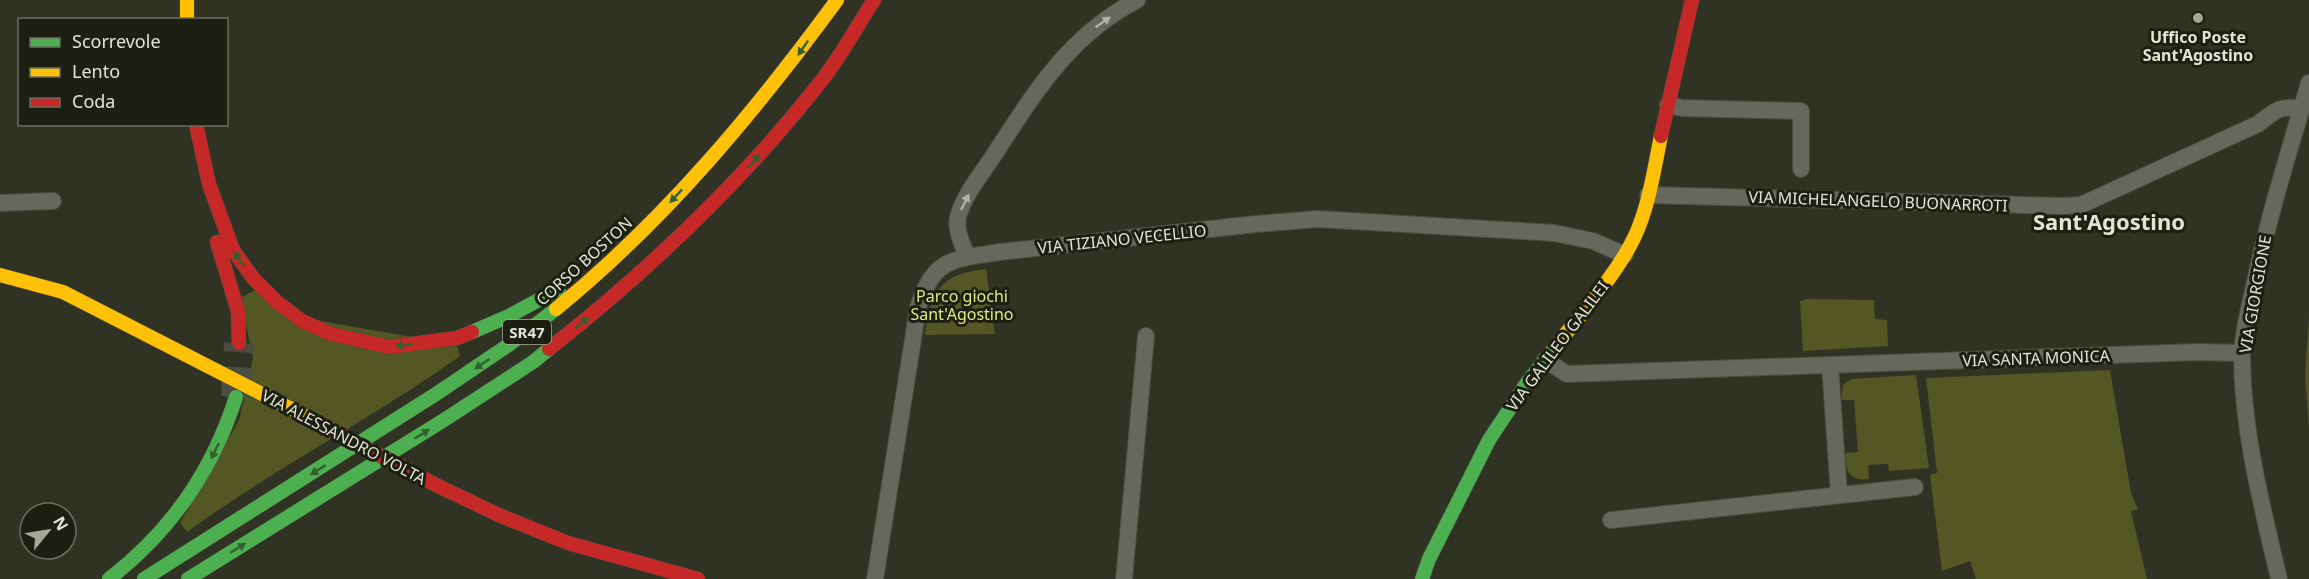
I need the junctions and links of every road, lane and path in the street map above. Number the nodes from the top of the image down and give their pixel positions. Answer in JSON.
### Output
{"nodes":[{"id":1,"x":176,"y":0,"type":"edge"},
{"id":2,"x":187,"y":0,"type":"edge"},
{"id":3,"x":837,"y":0,"type":"edge"},
{"id":4,"x":874,"y":0,"type":"edge"},
{"id":5,"x":886,"y":0,"type":"edge"},
{"id":6,"x":1137,"y":0,"type":"edge"},
{"id":7,"x":1692,"y":0,"type":"edge"},
{"id":8,"x":176,"y":18,"type":"edge"},
{"id":9,"x":188,"y":18,"type":"edge"},
{"id":10,"x":823,"y":79,"type":"junction"},
{"id":11,"x":2309,"y":83,"type":"edge"},
{"id":12,"x":1668,"y":105,"type":"junction"},
{"id":13,"x":2301,"y":109,"type":"junction"},
{"id":14,"x":196,"y":126,"type":"edge"},
{"id":15,"x":190,"y":162,"type":"dead end"},
{"id":16,"x":1801,"y":169,"type":"dead end"},
{"id":17,"x":1648,"y":195,"type":"junction"},
{"id":18,"x":53,"y":201,"type":"dead end"},
{"id":19,"x":0,"y":203,"type":"edge"},
{"id":20,"x":1625,"y":255,"type":"junction"},
{"id":21,"x":967,"y":257,"type":"junction"},
{"id":22,"x":612,"y":261,"type":"junction"},
{"id":23,"x":0,"y":275,"type":"edge"},
{"id":24,"x":1146,"y":336,"type":"dead end"},
{"id":25,"x":239,"y":343,"type":"tunnel mouth"},
{"id":26,"x":2242,"y":353,"type":"junction"},
{"id":27,"x":1545,"y":360,"type":"junction"},
{"id":28,"x":1830,"y":365,"type":"junction"},
{"id":29,"x":236,"y":397,"type":"tunnel mouth"},
{"id":30,"x":1915,"y":487,"type":"dead end"},
{"id":31,"x":1839,"y":495,"type":"junction"},
{"id":32,"x":1611,"y":520,"type":"dead end"},
{"id":33,"x":109,"y":579,"type":"edge"},
{"id":34,"x":144,"y":579,"type":"edge"},
{"id":35,"x":188,"y":579,"type":"edge"},
{"id":36,"x":698,"y":579,"type":"edge"},
{"id":37,"x":875,"y":579,"type":"edge"},
{"id":38,"x":1124,"y":579,"type":"edge"},
{"id":39,"x":1422,"y":579,"type":"edge"},
{"id":40,"x":2279,"y":579,"type":"edge"}],
"edges":[{"from":1,"to":8,"type":"main road"},
{"from":2,"to":9,"type":"main road"},
{"from":3,"to":22,"type":"main road","name":"CORSO BOSTON","number":"SR47","one_way":true},
{"from":4,"to":10,"type":"main road","number":"SR47"},
{"from":5,"to":10,"type":"main road","number":"SR47"},
{"from":21,"to":6,"type":"street","one_way":true},
{"from":7,"to":12,"type":"main road","name":"VIA GALILEO GALILEI"},
{"from":35,"to":10,"type":"main road","number":"SR47","one_way":true},
{"from":11,"to":13,"type":"street","name":"VIA GIORGIONE"},
{"from":12,"to":16,"type":"street"},
{"from":12,"to":17,"type":"main road","name":"VIA GALILEO GALILEI"},
{"from":13,"to":17,"type":"street","name":"VIA MICHELANGELO BUONARROTI"},
{"from":13,"to":26,"type":"street","name":"VIA GIORGIONE"},
{"from":22,"to":14,"type":"main road","one_way":true},
{"from":15,"to":25,"type":"main road"},
{"from":17,"to":20,"type":"main road","name":"VIA GALILEO GALILEI"},
{"from":18,"to":19,"type":"street"},
{"from":20,"to":21,"type":"street","name":"VIA TIZIANO VECELLIO"},
{"from":20,"to":27,"type":"main road","name":"VIA GALILEO GALILEI"},
{"from":21,"to":37,"type":"street","name":"VIA TIZIANO VECELLIO"},
{"from":22,"to":34,"type":"main road","name":"CORSO BOSTON","number":"SR47","one_way":true},
{"from":23,"to":36,"type":"main road","name":"VIA ALESSANDRO VOLTA","bridge":true},
{"from":24,"to":38,"type":"street"},
{"from":26,"to":28,"type":"street","name":"VIA SANTA MONICA"},
{"from":26,"to":40,"type":"street","name":"VIA GIORGIONE"},
{"from":27,"to":28,"type":"street","name":"VIA SANTA MONICA"},
{"from":27,"to":39,"type":"main road","name":"VIA GALILEO GALILEI"},
{"from":28,"to":31,"type":"street"},
{"from":29,"to":33,"type":"main road","one_way":true},
{"from":30,"to":31,"type":"street"},
{"from":31,"to":32,"type":"street"}]}
